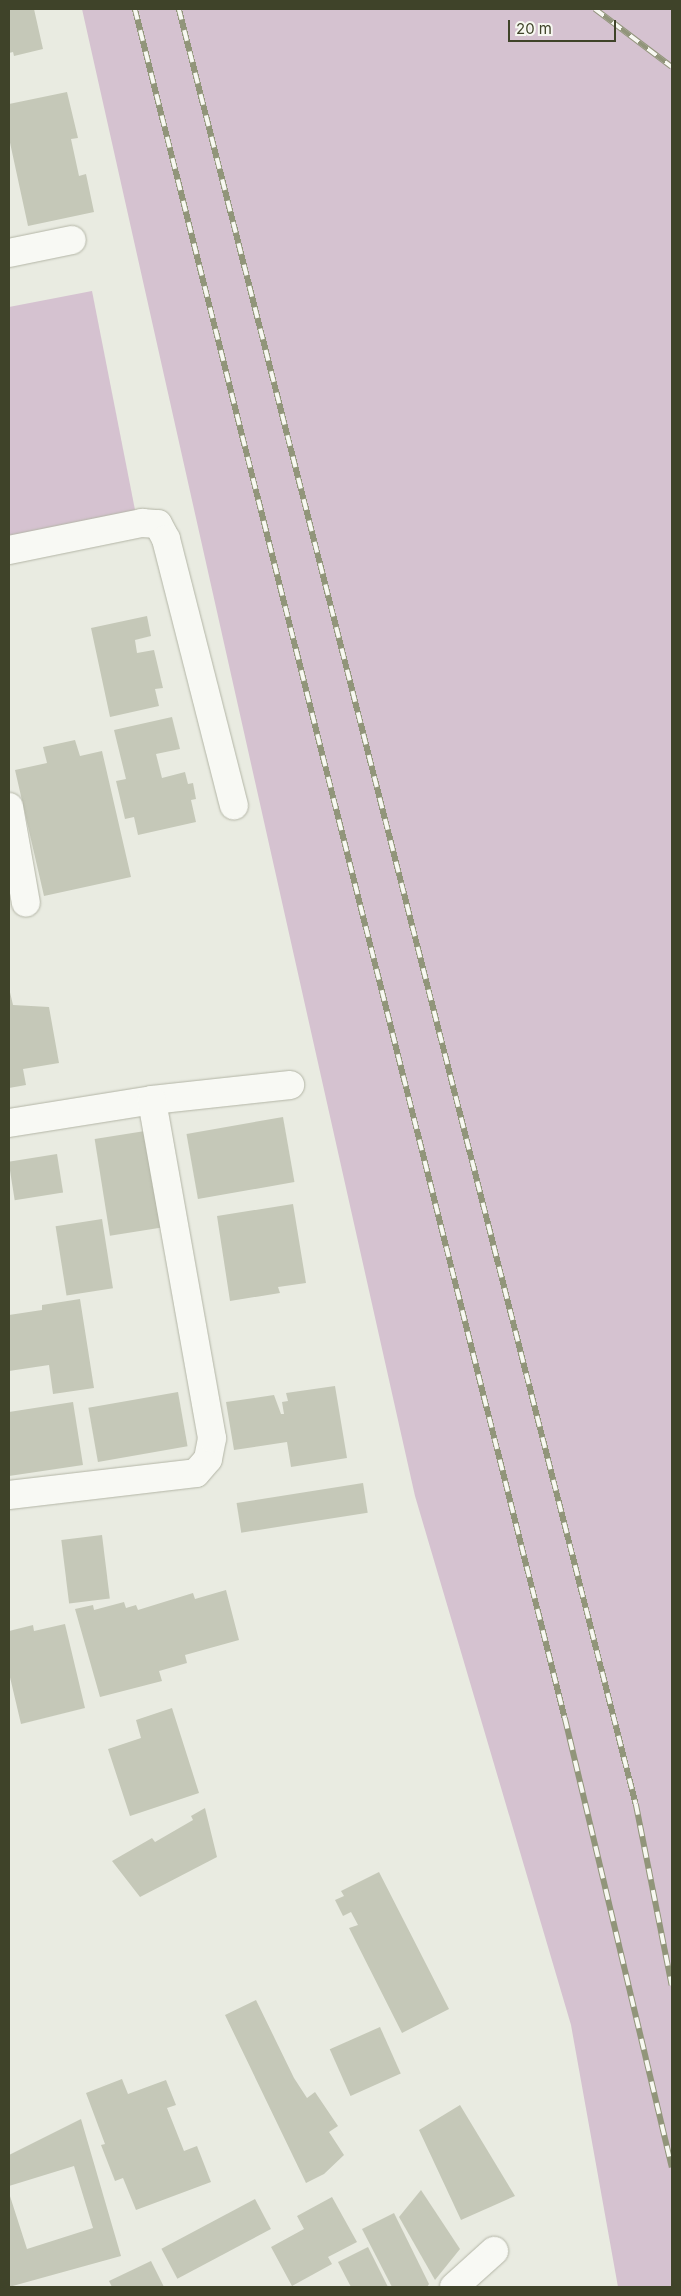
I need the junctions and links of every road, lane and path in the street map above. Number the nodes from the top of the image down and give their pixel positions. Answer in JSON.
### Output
{"nodes":[{"id":1,"x":72,"y":240,"type":"dead end"},
{"id":2,"x":9,"y":253,"type":"edge"},
{"id":3,"x":9,"y":550,"type":"edge"},
{"id":4,"x":234,"y":805,"type":"dead end"},
{"id":5,"x":9,"y":807,"type":"edge"},
{"id":6,"x":26,"y":902,"type":"dead end"},
{"id":7,"x":290,"y":1085,"type":"dead end"},
{"id":8,"x":152,"y":1100,"type":"junction"},
{"id":9,"x":9,"y":1123,"type":"edge"},
{"id":10,"x":9,"y":1495,"type":"edge"},
{"id":11,"x":494,"y":2251,"type":"dead end"},
{"id":12,"x":454,"y":2287,"type":"edge"}],
"edges":[{"from":1,"to":2,"type":"street"},
{"from":3,"to":4,"type":"street"},
{"from":5,"to":6,"type":"street"},
{"from":7,"to":8,"type":"street"},
{"from":8,"to":9,"type":"street"},
{"from":8,"to":10,"type":"street"},
{"from":11,"to":12,"type":"street"}]}
